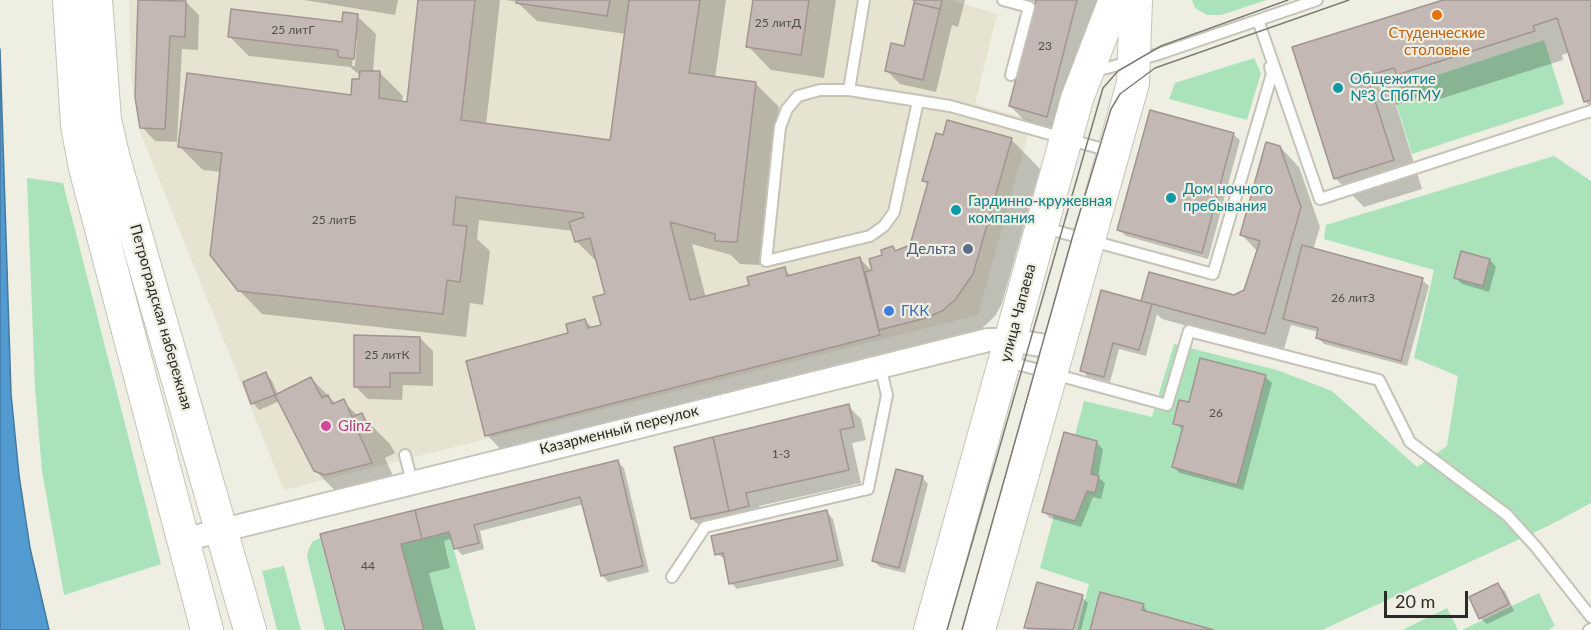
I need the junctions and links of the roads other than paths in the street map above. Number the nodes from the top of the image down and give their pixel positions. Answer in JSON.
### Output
{"nodes":[{"id":1,"x":69,"y":0,"type":"edge"},
{"id":2,"x":96,"y":0,"type":"edge"},
{"id":3,"x":864,"y":0,"type":"edge"},
{"id":4,"x":1003,"y":0,"type":"edge"},
{"id":5,"x":1115,"y":0,"type":"edge"},
{"id":6,"x":1136,"y":0,"type":"edge"},
{"id":7,"x":1317,"y":0,"type":"edge"},
{"id":8,"x":1256,"y":21,"type":"junction"},
{"id":9,"x":1134,"y":62,"type":"junction"},
{"id":10,"x":1086,"y":74,"type":"junction"},
{"id":11,"x":1011,"y":75,"type":"dead end"},
{"id":12,"x":849,"y":90,"type":"junction"},
{"id":13,"x":918,"y":101,"type":"junction"},
{"id":14,"x":1591,"y":111,"type":"edge"},
{"id":15,"x":1066,"y":139,"type":"junction"},
{"id":16,"x":1113,"y":152,"type":"junction"},
{"id":17,"x":1042,"y":227,"type":"junction"},
{"id":18,"x":1088,"y":239,"type":"junction"},
{"id":19,"x":1008,"y":350,"type":"junction"},
{"id":20,"x":1054,"y":360,"type":"junction"},
{"id":21,"x":880,"y":366,"type":"junction"},
{"id":22,"x":405,"y":455,"type":"dead end"},
{"id":23,"x":412,"y":482,"type":"junction"},
{"id":24,"x":223,"y":529,"type":"junction"},
{"id":25,"x":183,"y":540,"type":"junction"},
{"id":26,"x":672,"y":577,"type":"dead end"},
{"id":27,"x":1591,"y":617,"type":"edge"},
{"id":28,"x":207,"y":630,"type":"edge"},
{"id":29,"x":250,"y":630,"type":"edge"},
{"id":30,"x":930,"y":630,"type":"edge"},
{"id":31,"x":979,"y":630,"type":"edge"}],
"edges":[{"from":1,"to":25,"type":"street"},
{"from":2,"to":24,"type":"street","name":"Петроградская набережная"},
{"from":3,"to":12,"type":"lane"},
{"from":4,"to":11,"type":"lane"},
{"from":5,"to":10,"type":"street","name":"улица Чапаева"},
{"from":6,"to":9,"type":"street"},
{"from":7,"to":8,"type":"lane"},
{"from":8,"to":9,"type":"lane"},
{"from":8,"to":14,"type":"lane"},
{"from":8,"to":18,"type":"lane"},
{"from":9,"to":10,"type":"lane"},
{"from":9,"to":16,"type":"street"},
{"from":10,"to":15,"type":"street","name":"улица Чапаева"},
{"from":12,"to":13,"type":"lane"},
{"from":12,"to":13,"type":"lane"},
{"from":13,"to":15,"type":"lane"},
{"from":15,"to":16,"type":"lane"},
{"from":15,"to":17,"type":"street","name":"улица Чапаева"},
{"from":16,"to":18,"type":"street"},
{"from":17,"to":18,"type":"lane"},
{"from":17,"to":19,"type":"street","name":"улица Чапаева"},
{"from":18,"to":20,"type":"street"},
{"from":19,"to":20,"type":"street","name":"Казарменный переулок"},
{"from":19,"to":21,"type":"street","name":"Казарменный переулок"},
{"from":19,"to":30,"type":"street","name":"улица Чапаева"},
{"from":20,"to":27,"type":"lane"},
{"from":20,"to":31,"type":"street"},
{"from":21,"to":23,"type":"street","name":"Казарменный переулок"},
{"from":21,"to":26,"type":"lane"},
{"from":22,"to":23,"type":"lane"},
{"from":23,"to":24,"type":"street","name":"Казарменный переулок"},
{"from":24,"to":25,"type":"street","name":"Казарменный переулок"},
{"from":24,"to":29,"type":"street","name":"Петроградская набережная"},
{"from":25,"to":28,"type":"street"}]}
